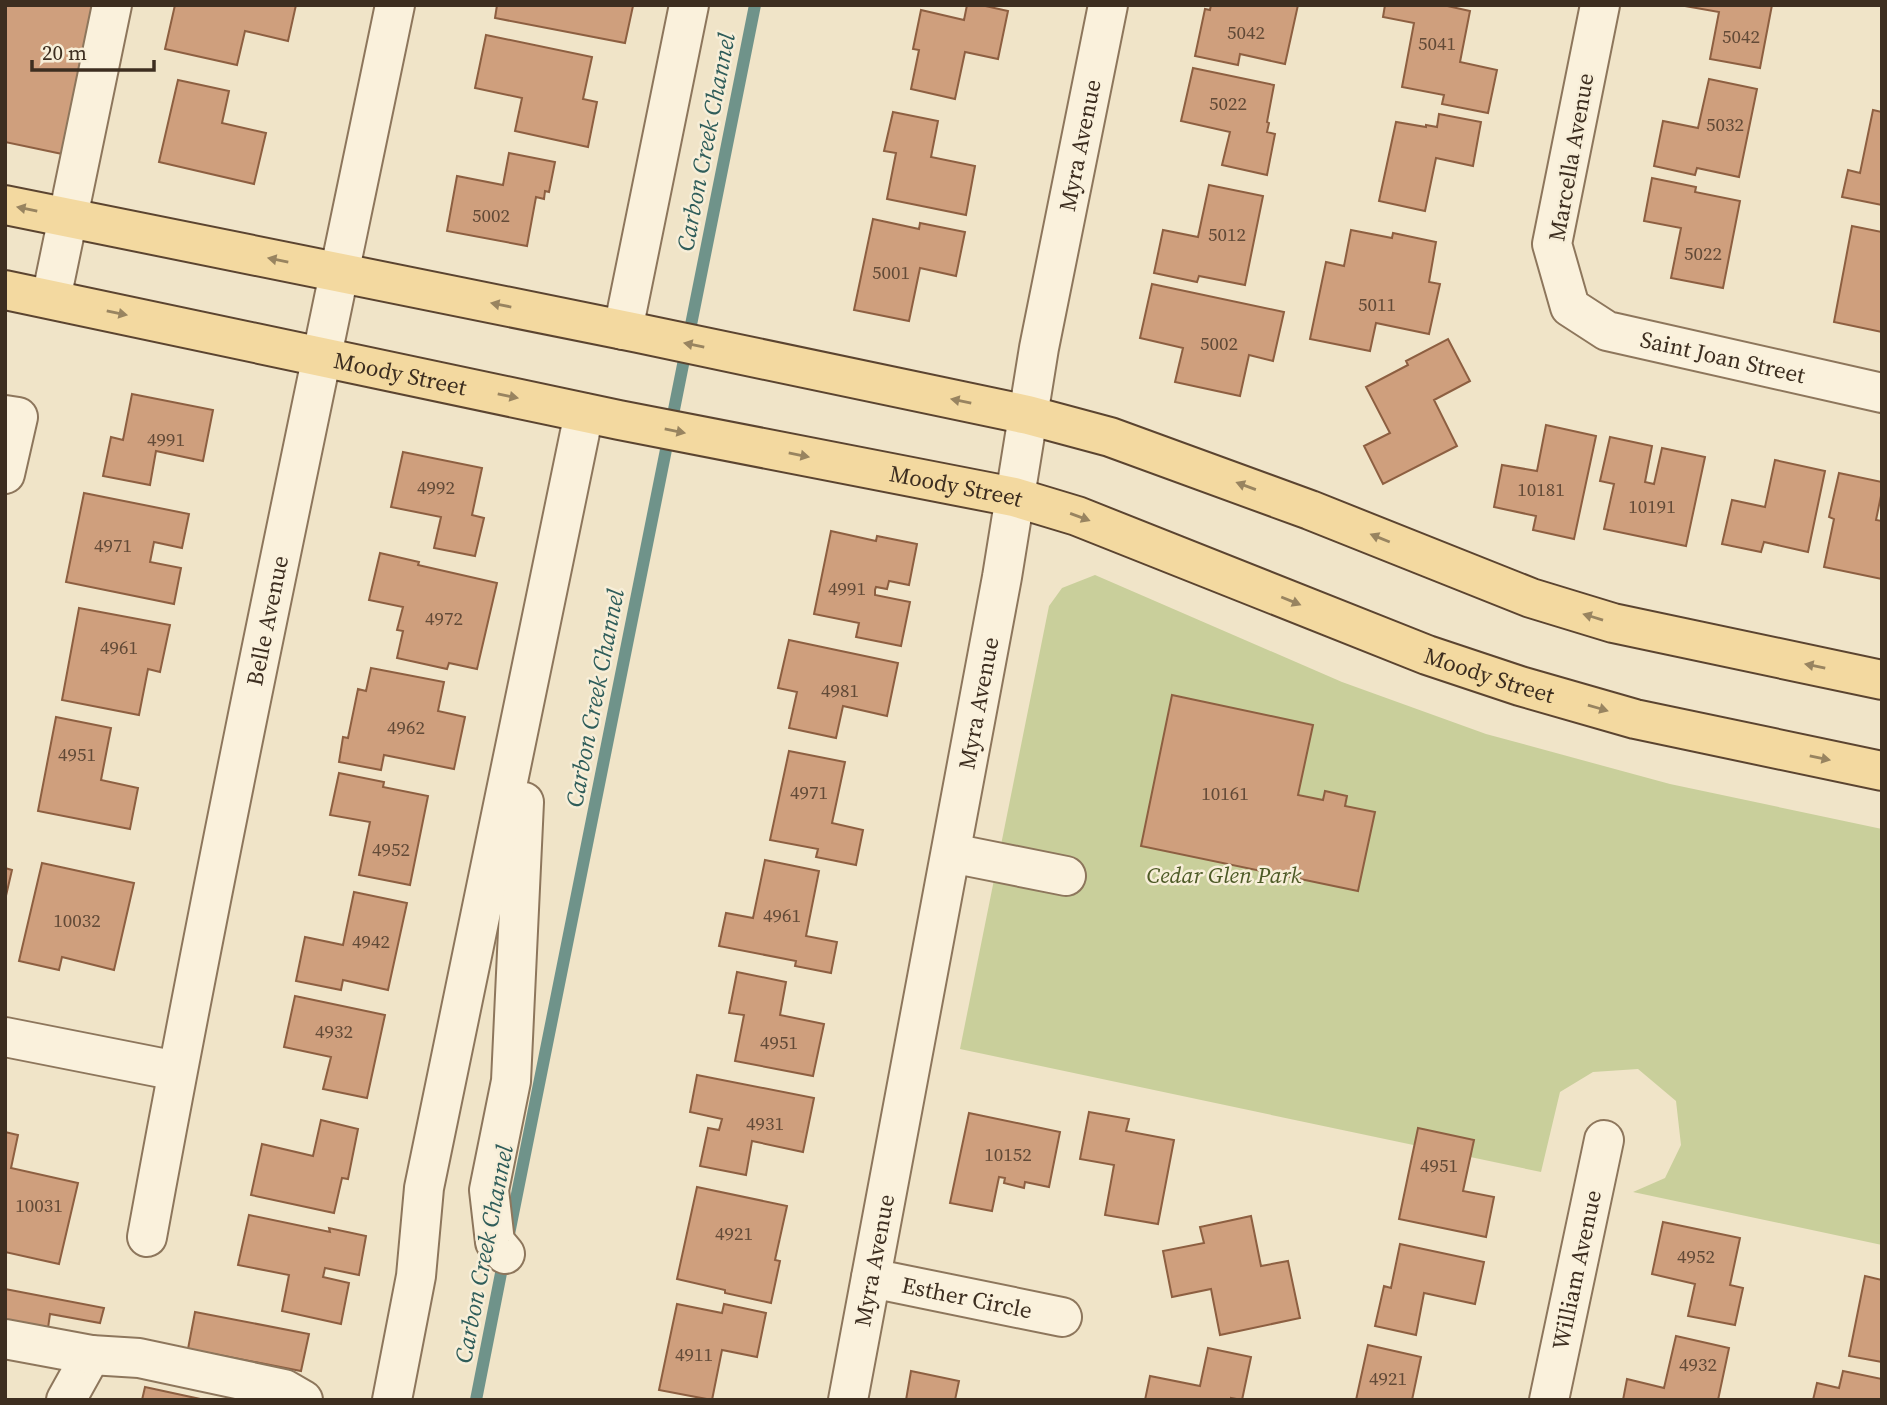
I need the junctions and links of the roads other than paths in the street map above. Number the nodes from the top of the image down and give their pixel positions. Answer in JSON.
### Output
{"nodes":[{"id":1,"x":112,"y":5,"type":"edge"},
{"id":2,"x":395,"y":5,"type":"edge"},
{"id":3,"x":689,"y":5,"type":"edge"},
{"id":4,"x":1108,"y":5,"type":"edge"},
{"id":5,"x":1600,"y":5,"type":"edge"},
{"id":6,"x":5,"y":205,"type":"edge"},
{"id":7,"x":67,"y":218,"type":"junction"},
{"id":8,"x":340,"y":272,"type":"junction"},
{"id":9,"x":5,"y":290,"type":"edge"},
{"id":10,"x":51,"y":299,"type":"junction"},
{"id":11,"x":1570,"y":307,"type":"joint"},
{"id":12,"x":630,"y":332,"type":"junction"},
{"id":13,"x":323,"y":356,"type":"junction"},
{"id":14,"x":1882,"y":393,"type":"edge"},
{"id":15,"x":5,"y":415,"type":"edge"},
{"id":16,"x":1028,"y":415,"type":"junction"},
{"id":17,"x":601,"y":417,"type":"junction"},
{"id":18,"x":5,"y":474,"type":"edge"},
{"id":19,"x":1014,"y":498,"type":"junction"},
{"id":20,"x":1882,"y":680,"type":"edge"},
{"id":21,"x":529,"y":681,"type":"junction"},
{"id":22,"x":1882,"y":771,"type":"edge"},
{"id":23,"x":951,"y":853,"type":"junction"},
{"id":24,"x":1066,"y":876,"type":"dead end"},
{"id":25,"x":5,"y":1037,"type":"edge"},
{"id":26,"x":177,"y":1071,"type":"junction"},
{"id":27,"x":1604,"y":1140,"type":"dead end"},
{"id":28,"x":147,"y":1237,"type":"dead end"},
{"id":29,"x":505,"y":1254,"type":"dead end"},
{"id":30,"x":871,"y":1278,"type":"junction"},
{"id":31,"x":1062,"y":1317,"type":"dead end"},
{"id":32,"x":5,"y":1339,"type":"edge"},
{"id":33,"x":91,"y":1355,"type":"junction"},
{"id":34,"x":66,"y":1400,"type":"edge"},
{"id":35,"x":303,"y":1400,"type":"edge"},
{"id":36,"x":392,"y":1400,"type":"edge"},
{"id":37,"x":848,"y":1400,"type":"edge"},
{"id":38,"x":1549,"y":1400,"type":"edge"}],
"edges":[{"from":1,"to":7,"type":"street"},
{"from":2,"to":8,"type":"street","name":"Belle Avenue"},
{"from":3,"to":12,"type":"street"},
{"from":4,"to":16,"type":"street","name":"Myra Avenue"},
{"from":5,"to":11,"type":"street","name":"Marcella Avenue"},
{"from":7,"to":6,"type":"main road","one_way":true},
{"from":8,"to":7,"type":"main road","one_way":true},
{"from":7,"to":10,"type":"street"},
{"from":12,"to":8,"type":"main road","one_way":true},
{"from":8,"to":13,"type":"street","name":"Belle Avenue"},
{"from":9,"to":10,"type":"main road","name":"Moody Street"},
{"from":10,"to":13,"type":"main road","name":"Moody Street","one_way":true},
{"from":11,"to":14,"type":"street","name":"Saint Joan Street"},
{"from":16,"to":12,"type":"main road","one_way":true},
{"from":13,"to":17,"type":"main road","name":"Moody Street","one_way":true},
{"from":13,"to":26,"type":"street","name":"Belle Avenue"},
{"from":15,"to":18,"type":"street"},
{"from":16,"to":19,"type":"street","name":"Myra Avenue"},
{"from":20,"to":16,"type":"main road","one_way":true},
{"from":17,"to":19,"type":"main road","name":"Moody Street","one_way":true},
{"from":17,"to":21,"type":"street"},
{"from":19,"to":22,"type":"main road","name":"Moody Street","one_way":true},
{"from":19,"to":23,"type":"street","name":"Myra Avenue"},
{"from":21,"to":29,"type":"street"},
{"from":21,"to":36,"type":"street"},
{"from":23,"to":24,"type":"street"},
{"from":23,"to":30,"type":"street","name":"Myra Avenue"},
{"from":25,"to":26,"type":"street"},
{"from":26,"to":28,"type":"street","name":"Belle Avenue"},
{"from":27,"to":38,"type":"street","name":"William Avenue"},
{"from":30,"to":31,"type":"street","name":"Esther Circle"},
{"from":30,"to":37,"type":"street","name":"Myra Avenue"},
{"from":32,"to":33,"type":"street"},
{"from":33,"to":34,"type":"street"},
{"from":33,"to":35,"type":"street"}]}
